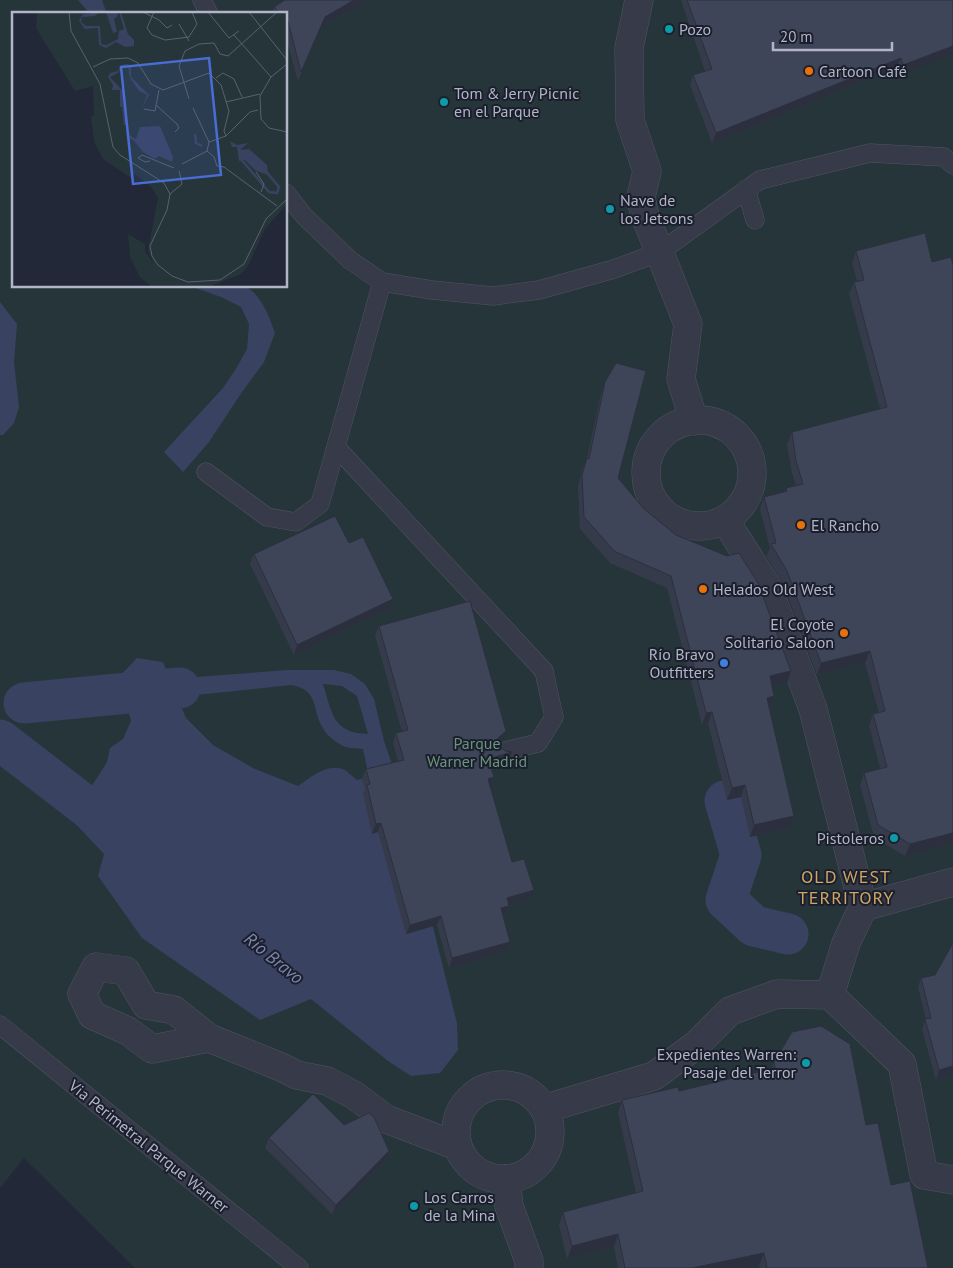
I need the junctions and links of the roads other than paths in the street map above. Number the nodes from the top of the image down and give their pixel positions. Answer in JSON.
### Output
{"nodes":[{"id":1,"x":202,"y":0,"type":"edge"},
{"id":2,"x":639,"y":0,"type":"edge"},
{"id":3,"x":208,"y":12,"type":"edge"},
{"id":4,"x":953,"y":165,"type":"edge"},
{"id":5,"x":746,"y":189,"type":"junction"},
{"id":6,"x":288,"y":196,"type":"edge"},
{"id":7,"x":755,"y":220,"type":"dead end"},
{"id":8,"x":660,"y":252,"type":"junction"},
{"id":9,"x":382,"y":282,"type":"junction"},
{"id":10,"x":694,"y":420,"type":"junction"},
{"id":11,"x":336,"y":447,"type":"junction"},
{"id":12,"x":206,"y":472,"type":"dead end"},
{"id":13,"x":725,"y":520,"type":"junction"},
{"id":14,"x":505,"y":751,"type":"edge"},
{"id":15,"x":953,"y":882,"type":"edge"},
{"id":16,"x":863,"y":907,"type":"junction"},
{"id":17,"x":152,"y":993,"type":"junction"},
{"id":18,"x":830,"y":995,"type":"junction"},
{"id":19,"x":0,"y":1025,"type":"edge"},
{"id":20,"x":128,"y":1031,"type":"junction"},
{"id":21,"x":209,"y":1038,"type":"junction"},
{"id":22,"x":544,"y":1109,"type":"junction"},
{"id":23,"x":457,"y":1146,"type":"junction"},
{"id":24,"x":506,"y":1178,"type":"junction"},
{"id":25,"x":953,"y":1180,"type":"edge"},
{"id":26,"x":299,"y":1268,"type":"edge"},
{"id":27,"x":529,"y":1268,"type":"edge"}],
"edges":[{"from":1,"to":3,"type":"lane"},
{"from":2,"to":8,"type":"street"},
{"from":4,"to":5,"type":"lane"},
{"from":5,"to":7,"type":"lane"},
{"from":5,"to":8,"type":"lane"},
{"from":6,"to":9,"type":"lane"},
{"from":8,"to":9,"type":"lane"},
{"from":8,"to":10,"type":"street"},
{"from":9,"to":11,"type":"lane"},
{"from":10,"to":13,"type":"street"},
{"from":10,"to":13,"type":"street"},
{"from":11,"to":12,"type":"lane"},
{"from":11,"to":14,"type":"lane"},
{"from":13,"to":16,"type":"street"},
{"from":15,"to":16,"type":"street"},
{"from":16,"to":18,"type":"street"},
{"from":17,"to":20,"type":"street"},
{"from":17,"to":20,"type":"street"},
{"from":17,"to":21,"type":"street"},
{"from":18,"to":22,"type":"street"},
{"from":18,"to":25,"type":"street"},
{"from":19,"to":26,"type":"lane","name":"Via Perimetral Parque Warner"},
{"from":20,"to":21,"type":"street"},
{"from":21,"to":23,"type":"street"},
{"from":22,"to":23,"type":"street"},
{"from":22,"to":24,"type":"street"},
{"from":23,"to":24,"type":"street"},
{"from":24,"to":27,"type":"street"}]}
